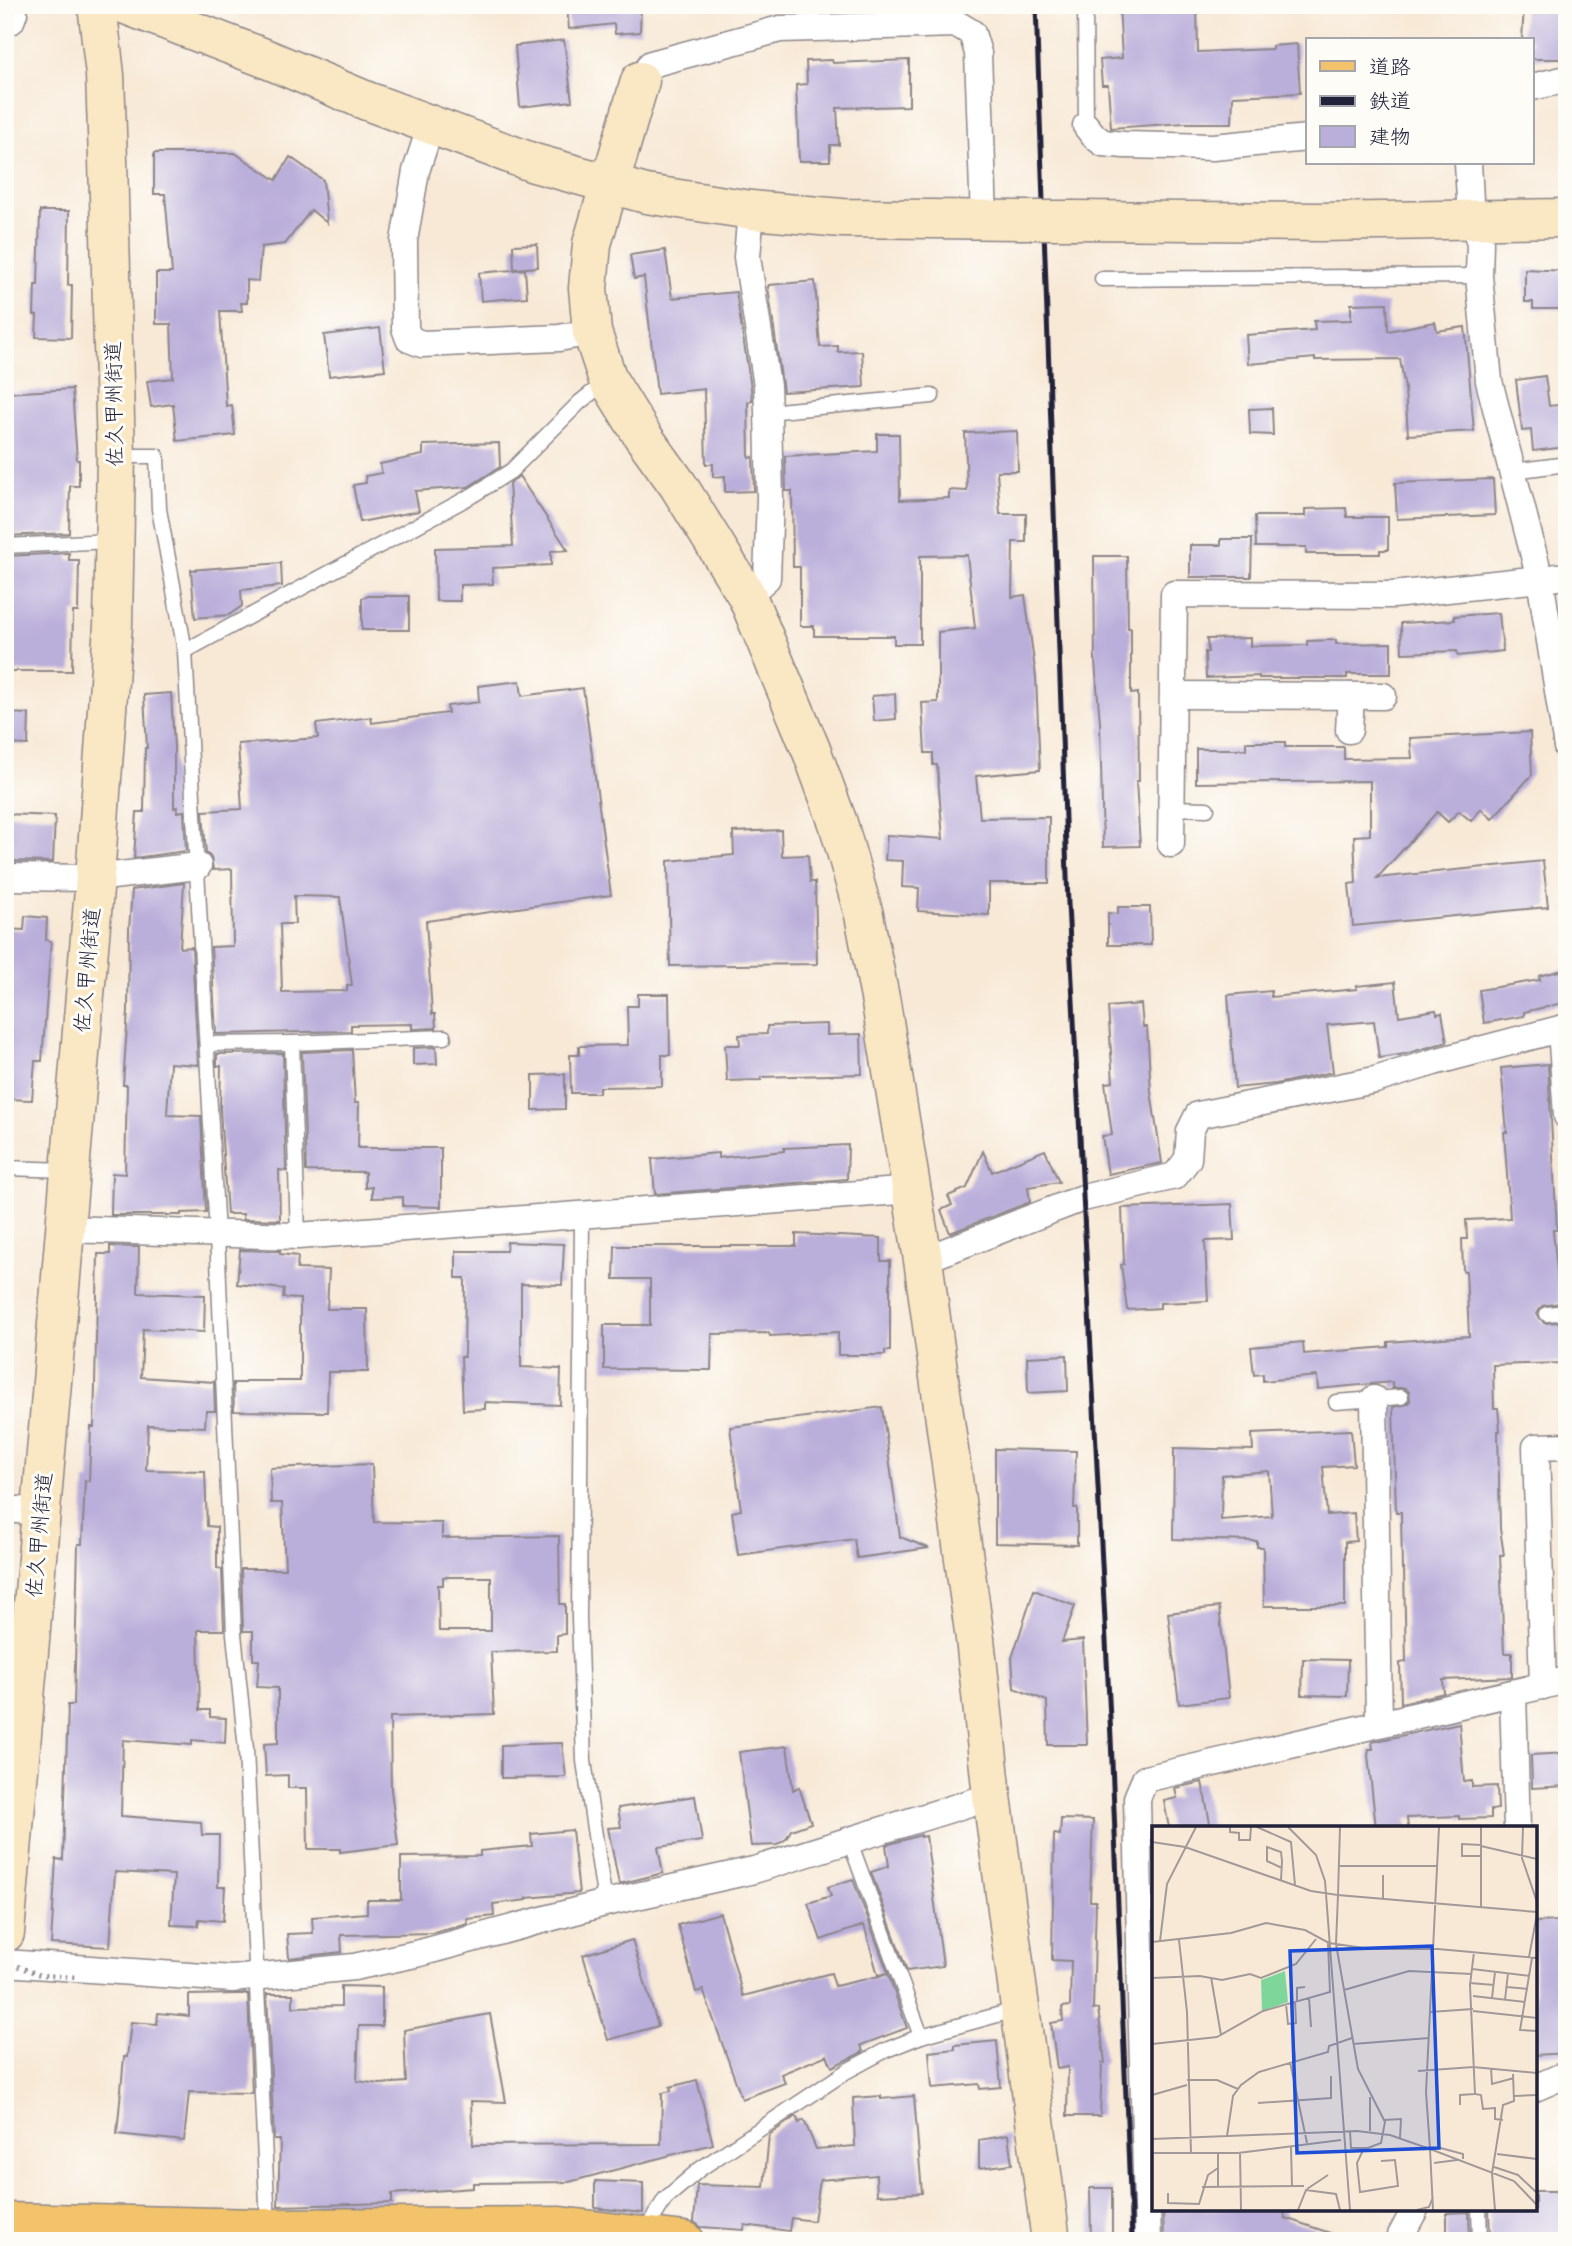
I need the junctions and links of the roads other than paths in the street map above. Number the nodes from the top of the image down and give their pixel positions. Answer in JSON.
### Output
{"nodes":[{"id":1,"x":97,"y":5,"type":"edge"},
{"id":2,"x":126,"y":5,"type":"edge"},
{"id":3,"x":1085,"y":5,"type":"edge"},
{"id":4,"x":830,"y":16,"type":"edge"},
{"id":5,"x":1567,"y":79,"type":"edge"},
{"id":6,"x":640,"y":81,"type":"joint"},
{"id":7,"x":1534,"y":87,"type":"edge"},
{"id":8,"x":431,"y":125,"type":"junction"},
{"id":9,"x":1086,"y":126,"type":"joint"},
{"id":10,"x":1306,"y":138,"type":"edge"},
{"id":11,"x":1468,"y":164,"type":"edge"},
{"id":12,"x":611,"y":184,"type":"junction"},
{"id":13,"x":751,"y":210,"type":"junction"},
{"id":14,"x":1567,"y":218,"type":"edge"},
{"id":15,"x":1471,"y":219,"type":"junction"},
{"id":16,"x":1002,"y":220,"type":"junction"},
{"id":17,"x":1479,"y":276,"type":"junction"},
{"id":18,"x":1101,"y":279,"type":"dead end"},
{"id":19,"x":592,"y":332,"type":"junction"},
{"id":20,"x":608,"y":380,"type":"junction"},
{"id":21,"x":932,"y":396,"type":"dead end"},
{"id":22,"x":768,"y":412,"type":"junction"},
{"id":23,"x":116,"y":456,"type":"junction"},
{"id":24,"x":1567,"y":464,"type":"edge"},
{"id":25,"x":1513,"y":471,"type":"junction"},
{"id":26,"x":116,"y":541,"type":"junction"},
{"id":27,"x":5,"y":546,"type":"edge"},
{"id":28,"x":1567,"y":576,"type":"edge"},
{"id":29,"x":1540,"y":579,"type":"junction"},
{"id":30,"x":747,"y":596,"type":"junction"},
{"id":31,"x":185,"y":651,"type":"junction"},
{"id":32,"x":1174,"y":695,"type":"junction"},
{"id":33,"x":1351,"y":696,"type":"junction"},
{"id":34,"x":1383,"y":696,"type":"dead end"},
{"id":35,"x":1349,"y":730,"type":"dead end"},
{"id":36,"x":1567,"y":747,"type":"edge"},
{"id":37,"x":1173,"y":808,"type":"junction"},
{"id":38,"x":1207,"y":809,"type":"dead end"},
{"id":39,"x":1171,"y":844,"type":"dead end"},
{"id":40,"x":198,"y":866,"type":"junction"},
{"id":41,"x":5,"y":877,"type":"edge"},
{"id":42,"x":95,"y":878,"type":"junction"},
{"id":43,"x":1564,"y":1028,"type":"edge"},
{"id":44,"x":444,"y":1037,"type":"dead end"},
{"id":45,"x":292,"y":1043,"type":"junction"},
{"id":46,"x":207,"y":1044,"type":"junction"},
{"id":47,"x":1567,"y":1116,"type":"edge"},
{"id":48,"x":5,"y":1168,"type":"edge"},
{"id":49,"x":69,"y":1170,"type":"junction"},
{"id":50,"x":913,"y":1190,"type":"junction"},
{"id":51,"x":582,"y":1215,"type":"junction"},
{"id":52,"x":64,"y":1229,"type":"junction"},
{"id":53,"x":217,"y":1235,"type":"junction"},
{"id":54,"x":298,"y":1236,"type":"junction"},
{"id":55,"x":923,"y":1260,"type":"junction"},
{"id":56,"x":1567,"y":1312,"type":"edge"},
{"id":57,"x":1547,"y":1314,"type":"dead end"},
{"id":58,"x":1401,"y":1397,"type":"dead end"},
{"id":59,"x":1374,"y":1399,"type":"junction"},
{"id":60,"x":1336,"y":1402,"type":"dead end"},
{"id":61,"x":1567,"y":1446,"type":"edge"},
{"id":62,"x":23,"y":1510,"type":"edge"},
{"id":63,"x":1555,"y":1683,"type":"edge"},
{"id":64,"x":1513,"y":1694,"type":"junction"},
{"id":65,"x":1380,"y":1723,"type":"junction"},
{"id":66,"x":992,"y":1796,"type":"junction"},
{"id":67,"x":1517,"y":1826,"type":"edge"},
{"id":68,"x":850,"y":1842,"type":"junction"},
{"id":69,"x":605,"y":1903,"type":"junction"},
{"id":70,"x":5,"y":1933,"type":"edge"},
{"id":71,"x":5,"y":1962,"type":"edge"},
{"id":72,"x":258,"y":1978,"type":"junction"},
{"id":73,"x":1147,"y":1995,"type":"edge"},
{"id":74,"x":1020,"y":2009,"type":"junction"},
{"id":75,"x":921,"y":2036,"type":"junction"},
{"id":76,"x":1567,"y":2074,"type":"edge"},
{"id":77,"x":1537,"y":2087,"type":"edge"},
{"id":78,"x":1414,"y":2211,"type":"edge"},
{"id":79,"x":1479,"y":2211,"type":"edge"},
{"id":80,"x":5,"y":2222,"type":"edge"},
{"id":81,"x":268,"y":2234,"type":"edge"},
{"id":82,"x":393,"y":2234,"type":"edge"},
{"id":83,"x":560,"y":2234,"type":"edge"},
{"id":84,"x":668,"y":2238,"type":"edge"},
{"id":85,"x":1051,"y":2241,"type":"edge"},
{"id":86,"x":1149,"y":2241,"type":"edge"},
{"id":87,"x":1398,"y":2241,"type":"edge"},
{"id":88,"x":1480,"y":2241,"type":"edge"}],
"edges":[{"from":1,"to":23,"type":"street","name":"佐久甲州街道"},
{"from":2,"to":8,"type":"street"},
{"from":3,"to":9,"type":"lane"},
{"from":4,"to":6,"type":"street"},
{"from":4,"to":16,"type":"street"},
{"from":5,"to":7,"type":"street"},
{"from":6,"to":12,"type":"street"},
{"from":8,"to":12,"type":"street"},
{"from":8,"to":19,"type":"street"},
{"from":9,"to":10,"type":"street"},
{"from":11,"to":15,"type":"street"},
{"from":12,"to":13,"type":"street"},
{"from":12,"to":19,"type":"street"},
{"from":13,"to":16,"type":"street"},
{"from":13,"to":22,"type":"street"},
{"from":14,"to":15,"type":"street"},
{"from":15,"to":16,"type":"street","bridge":true},
{"from":15,"to":17,"type":"street"},
{"from":17,"to":18,"type":"lane"},
{"from":17,"to":25,"type":"street"},
{"from":19,"to":20,"type":"street"},
{"from":20,"to":30,"type":"street"},
{"from":20,"to":31,"type":"lane"},
{"from":21,"to":22,"type":"lane"},
{"from":22,"to":30,"type":"street"},
{"from":23,"to":26,"type":"street","name":"佐久甲州街道"},
{"from":23,"to":31,"type":"lane"},
{"from":24,"to":25,"type":"lane"},
{"from":25,"to":29,"type":"street"},
{"from":26,"to":27,"type":"lane"},
{"from":26,"to":42,"type":"street","name":"佐久甲州街道"},
{"from":28,"to":29,"type":"street"},
{"from":29,"to":32,"type":"street"},
{"from":29,"to":36,"type":"street"},
{"from":30,"to":50,"type":"street"},
{"from":31,"to":40,"type":"lane"},
{"from":32,"to":33,"type":"street"},
{"from":32,"to":37,"type":"street"},
{"from":33,"to":34,"type":"street"},
{"from":33,"to":35,"type":"street"},
{"from":37,"to":38,"type":"lane"},
{"from":37,"to":39,"type":"street"},
{"from":40,"to":42,"type":"street"},
{"from":40,"to":46,"type":"lane"},
{"from":41,"to":42,"type":"street"},
{"from":42,"to":49,"type":"street","name":"佐久甲州街道"},
{"from":43,"to":47,"type":"street"},
{"from":43,"to":55,"type":"street"},
{"from":44,"to":45,"type":"lane"},
{"from":45,"to":46,"type":"lane"},
{"from":45,"to":54,"type":"lane"},
{"from":46,"to":53,"type":"lane"},
{"from":48,"to":49,"type":"lane"},
{"from":49,"to":52,"type":"street","name":"佐久甲州街道"},
{"from":50,"to":51,"type":"street"},
{"from":50,"to":55,"type":"street"},
{"from":51,"to":54,"type":"street"},
{"from":51,"to":69,"type":"lane"},
{"from":52,"to":53,"type":"street"},
{"from":52,"to":62,"type":"street","name":"佐久甲州街道"},
{"from":53,"to":54,"type":"street"},
{"from":53,"to":72,"type":"lane"},
{"from":55,"to":66,"type":"street"},
{"from":56,"to":57,"type":"lane"},
{"from":58,"to":59,"type":"lane"},
{"from":59,"to":60,"type":"lane"},
{"from":59,"to":65,"type":"street"},
{"from":61,"to":63,"type":"street"},
{"from":62,"to":70,"type":"street","name":"佐久甲州街道"},
{"from":63,"to":64,"type":"street"},
{"from":64,"to":65,"type":"street"},
{"from":64,"to":67,"type":"street"},
{"from":65,"to":73,"type":"street"},
{"from":66,"to":68,"type":"street"},
{"from":66,"to":74,"type":"street"},
{"from":68,"to":69,"type":"street"},
{"from":68,"to":75,"type":"lane"},
{"from":69,"to":72,"type":"street"},
{"from":71,"to":72,"type":"street"},
{"from":72,"to":81,"type":"lane"},
{"from":73,"to":86,"type":"street"},
{"from":74,"to":75,"type":"lane"},
{"from":74,"to":85,"type":"street"},
{"from":75,"to":84,"type":"lane"},
{"from":76,"to":77,"type":"street"},
{"from":78,"to":87,"type":"street"},
{"from":79,"to":88,"type":"lane"},
{"from":80,"to":81,"type":"main road"},
{"from":81,"to":82,"type":"main road"},
{"from":82,"to":83,"type":"main road"},
{"from":83,"to":84,"type":"main road"}]}
